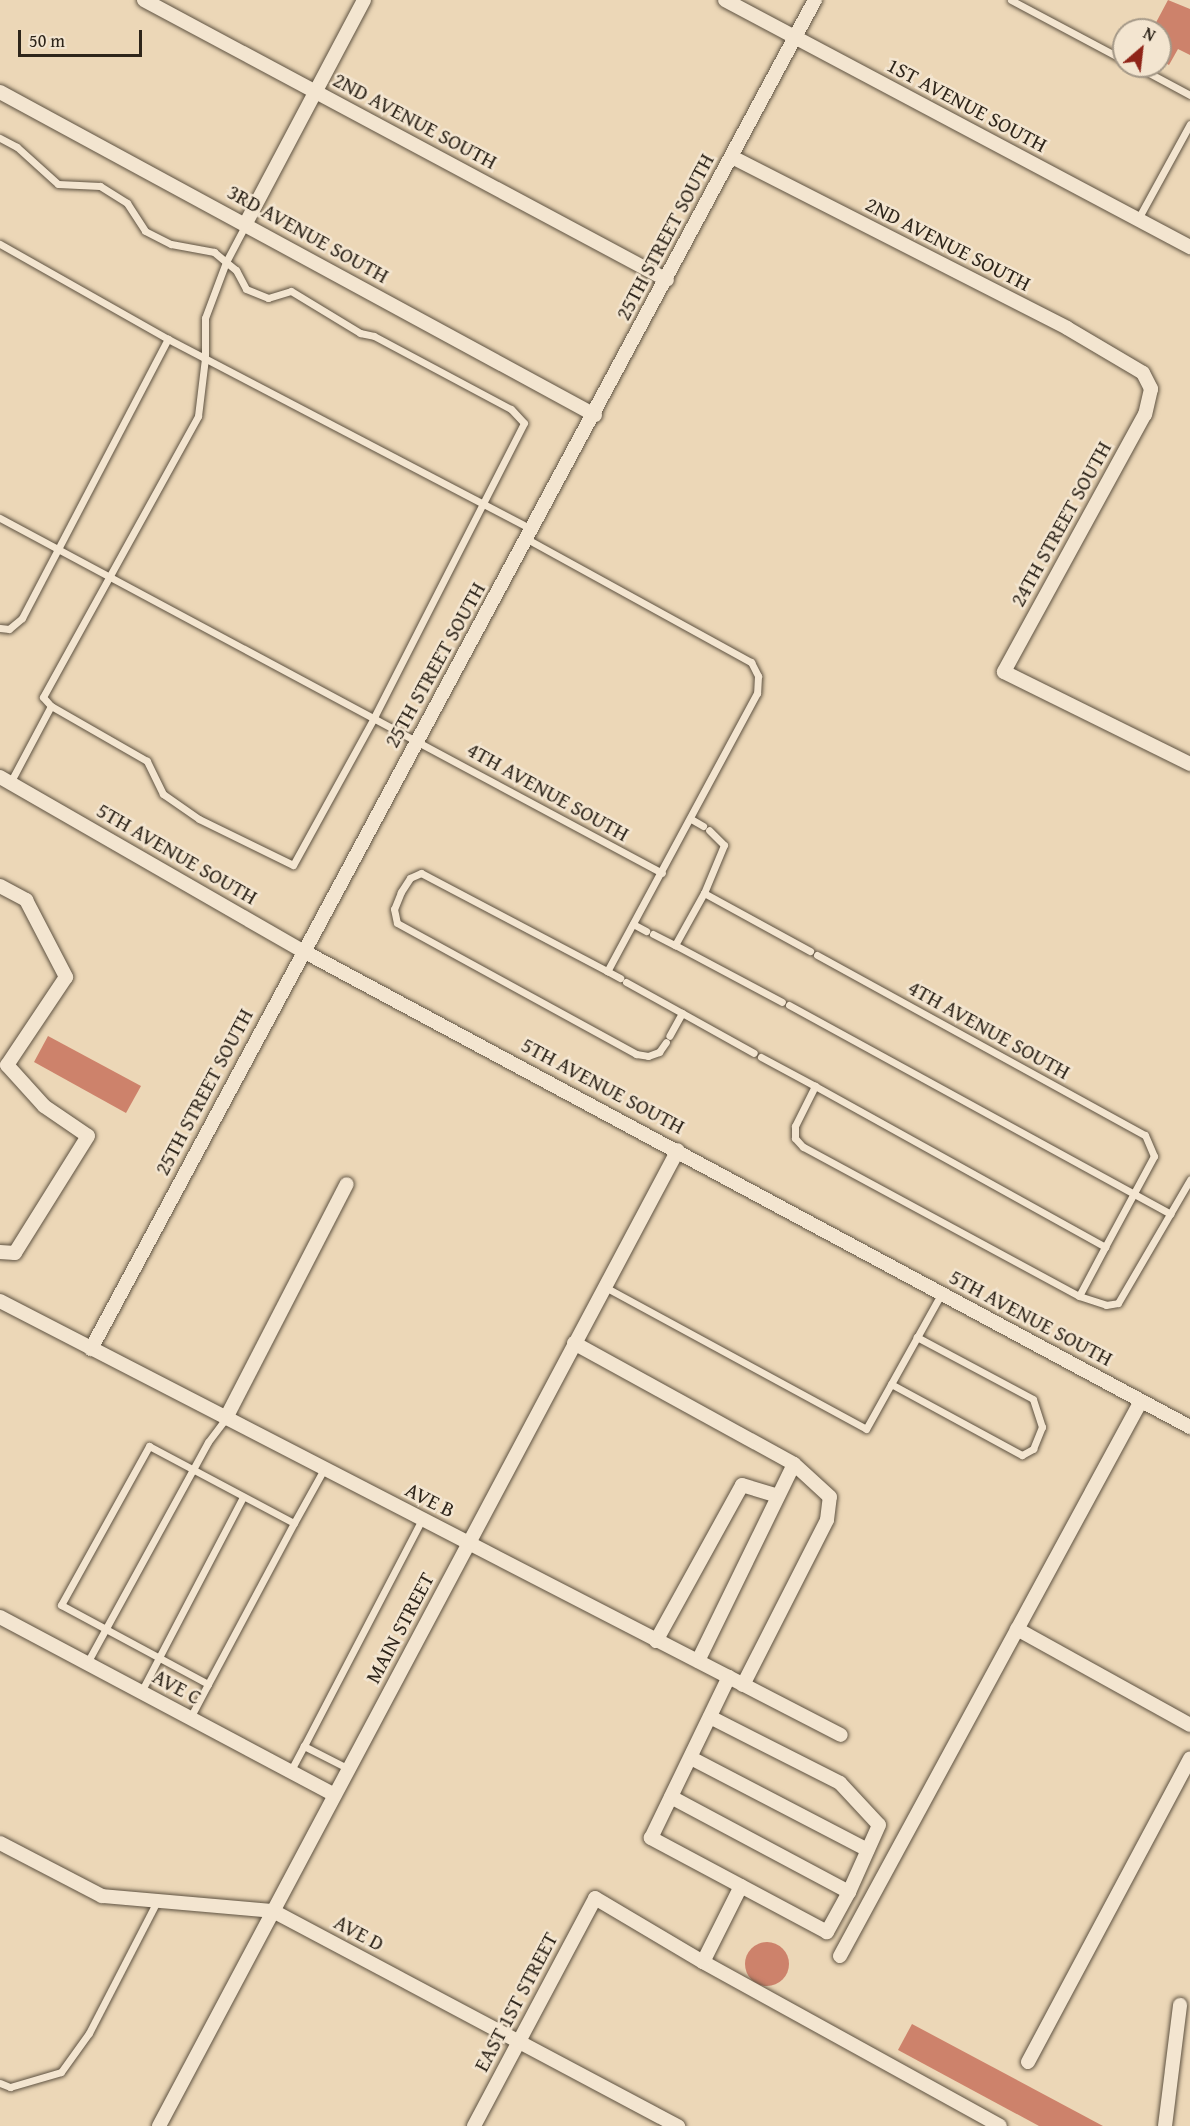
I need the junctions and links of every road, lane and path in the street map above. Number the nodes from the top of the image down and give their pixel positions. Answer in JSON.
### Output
{"nodes":[{"id":1,"x":144,"y":0,"type":"edge"},
{"id":2,"x":364,"y":0,"type":"edge"},
{"id":3,"x":725,"y":0,"type":"edge"},
{"id":4,"x":815,"y":0,"type":"edge"},
{"id":5,"x":1011,"y":0,"type":"edge"},
{"id":6,"x":795,"y":38,"type":"junction"},
{"id":7,"x":1112,"y":54,"type":"edge"},
{"id":8,"x":1158,"y":78,"type":"edge"},
{"id":9,"x":0,"y":92,"type":"edge"},
{"id":10,"x":315,"y":92,"type":"junction"},
{"id":11,"x":1190,"y":95,"type":"edge"},
{"id":12,"x":1190,"y":124,"type":"edge"},
{"id":13,"x":0,"y":138,"type":"edge"},
{"id":14,"x":732,"y":158,"type":"junction"},
{"id":15,"x":1138,"y":220,"type":"junction"},
{"id":16,"x":246,"y":223,"type":"junction"},
{"id":17,"x":0,"y":244,"type":"edge"},
{"id":18,"x":1190,"y":247,"type":"edge"},
{"id":19,"x":226,"y":262,"type":"junction"},
{"id":20,"x":667,"y":280,"type":"junction"},
{"id":21,"x":168,"y":339,"type":"junction"},
{"id":22,"x":205,"y":358,"type":"junction"},
{"id":23,"x":1143,"y":373,"type":"joint"},
{"id":24,"x":595,"y":414,"type":"junction"},
{"id":25,"x":482,"y":503,"type":"junction"},
{"id":26,"x":0,"y":518,"type":"edge"},
{"id":27,"x":530,"y":534,"type":"junction"},
{"id":28,"x":59,"y":548,"type":"junction"},
{"id":29,"x":112,"y":576,"type":"junction"},
{"id":30,"x":0,"y":628,"type":"edge"},
{"id":31,"x":51,"y":706,"type":"junction"},
{"id":32,"x":375,"y":716,"type":"junction"},
{"id":33,"x":418,"y":739,"type":"junction"},
{"id":34,"x":1190,"y":764,"type":"edge"},
{"id":35,"x":5,"y":780,"type":"edge"},
{"id":36,"x":691,"y":819,"type":"junction"},
{"id":37,"x":662,"y":873,"type":"junction"},
{"id":38,"x":0,"y":886,"type":"edge"},
{"id":39,"x":704,"y":893,"type":"junction"},
{"id":40,"x":633,"y":924,"type":"junction"},
{"id":41,"x":675,"y":945,"type":"junction"},
{"id":42,"x":303,"y":951,"type":"junction"},
{"id":43,"x":607,"y":971,"type":"junction"},
{"id":44,"x":682,"y":1013,"type":"junction"},
{"id":45,"x":815,"y":1086,"type":"junction"},
{"id":46,"x":678,"y":1150,"type":"junction"},
{"id":47,"x":1190,"y":1180,"type":"edge"},
{"id":48,"x":347,"y":1184,"type":"dead end"},
{"id":49,"x":1134,"y":1195,"type":"junction"},
{"id":50,"x":1171,"y":1214,"type":"junction"},
{"id":51,"x":1105,"y":1247,"type":"junction"},
{"id":52,"x":0,"y":1252,"type":"edge"},
{"id":53,"x":605,"y":1287,"type":"junction"},
{"id":54,"x":941,"y":1294,"type":"junction"},
{"id":55,"x":1079,"y":1296,"type":"junction"},
{"id":56,"x":0,"y":1301,"type":"edge"},
{"id":57,"x":917,"y":1337,"type":"junction"},
{"id":58,"x":574,"y":1342,"type":"junction"},
{"id":59,"x":91,"y":1349,"type":"junction"},
{"id":60,"x":891,"y":1384,"type":"junction"},
{"id":61,"x":1141,"y":1401,"type":"junction"},
{"id":62,"x":226,"y":1418,"type":"junction"},
{"id":63,"x":1190,"y":1427,"type":"edge"},
{"id":64,"x":794,"y":1464,"type":"junction"},
{"id":65,"x":324,"y":1469,"type":"junction"},
{"id":66,"x":192,"y":1471,"type":"junction"},
{"id":67,"x":777,"y":1496,"type":"junction"},
{"id":68,"x":243,"y":1497,"type":"junction"},
{"id":69,"x":422,"y":1519,"type":"junction"},
{"id":70,"x":294,"y":1523,"type":"junction"},
{"id":71,"x":469,"y":1543,"type":"junction"},
{"id":72,"x":0,"y":1617,"type":"edge"},
{"id":73,"x":105,"y":1629,"type":"junction"},
{"id":74,"x":1017,"y":1629,"type":"junction"},
{"id":75,"x":656,"y":1641,"type":"junction"},
{"id":76,"x":159,"y":1658,"type":"junction"},
{"id":77,"x":698,"y":1661,"type":"junction"},
{"id":78,"x":87,"y":1663,"type":"junction"},
{"id":79,"x":729,"y":1677,"type":"junction"},
{"id":80,"x":208,"y":1684,"type":"junction"},
{"id":81,"x":743,"y":1684,"type":"junction"},
{"id":82,"x":141,"y":1692,"type":"junction"},
{"id":83,"x":710,"y":1717,"type":"junction"},
{"id":84,"x":190,"y":1718,"type":"junction"},
{"id":85,"x":1190,"y":1725,"type":"edge"},
{"id":86,"x":841,"y":1735,"type":"dead end"},
{"id":87,"x":304,"y":1746,"type":"junction"},
{"id":88,"x":691,"y":1758,"type":"junction"},
{"id":89,"x":1190,"y":1758,"type":"edge"},
{"id":90,"x":349,"y":1769,"type":"junction"},
{"id":91,"x":290,"y":1772,"type":"junction"},
{"id":92,"x":335,"y":1795,"type":"junction"},
{"id":93,"x":671,"y":1797,"type":"junction"},
{"id":94,"x":0,"y":1843,"type":"edge"},
{"id":95,"x":868,"y":1850,"type":"junction"},
{"id":96,"x":741,"y":1886,"type":"junction"},
{"id":97,"x":849,"y":1892,"type":"junction"},
{"id":98,"x":157,"y":1901,"type":"junction"},
{"id":99,"x":273,"y":1911,"type":"junction"},
{"id":100,"x":840,"y":1956,"type":"dead end"},
{"id":101,"x":704,"y":1962,"type":"junction"},
{"id":102,"x":1180,"y":2005,"type":"dead end"},
{"id":103,"x":519,"y":2041,"type":"junction"},
{"id":104,"x":1028,"y":2062,"type":"dead end"},
{"id":105,"x":0,"y":2083,"type":"edge"},
{"id":106,"x":159,"y":2126,"type":"edge"},
{"id":107,"x":474,"y":2126,"type":"edge"},
{"id":108,"x":678,"y":2126,"type":"edge"},
{"id":109,"x":1000,"y":2126,"type":"edge"},
{"id":110,"x":1165,"y":2126,"type":"edge"}],
"edges":[{"from":1,"to":10,"type":"street","name":"2ND AVENUE SOUTH"},
{"from":2,"to":10,"type":"street"},
{"from":3,"to":6,"type":"street","name":"1ST AVENUE SOUTH"},
{"from":4,"to":6,"type":"street","name":"25TH STREET SOUTH"},
{"from":5,"to":7,"type":"lane"},
{"from":6,"to":14,"type":"street","name":"25TH STREET SOUTH"},
{"from":6,"to":15,"type":"street","name":"1ST AVENUE SOUTH"},
{"from":8,"to":11,"type":"lane"},
{"from":9,"to":16,"type":"street","name":"3RD AVENUE SOUTH"},
{"from":10,"to":16,"type":"street"},
{"from":10,"to":20,"type":"street","name":"2ND AVENUE SOUTH"},
{"from":12,"to":15,"type":"lane"},
{"from":13,"to":19,"type":"lane"},
{"from":14,"to":20,"type":"street","name":"25TH STREET SOUTH"},
{"from":14,"to":23,"type":"street","name":"2ND AVENUE SOUTH"},
{"from":15,"to":18,"type":"street","name":"1ST AVENUE SOUTH"},
{"from":16,"to":19,"type":"lane"},
{"from":16,"to":24,"type":"street","name":"3RD AVENUE SOUTH"},
{"from":17,"to":21,"type":"lane"},
{"from":19,"to":22,"type":"lane"},
{"from":19,"to":25,"type":"lane"},
{"from":20,"to":24,"type":"street","name":"25TH STREET SOUTH"},
{"from":21,"to":22,"type":"lane"},
{"from":21,"to":28,"type":"lane"},
{"from":22,"to":25,"type":"lane"},
{"from":22,"to":29,"type":"lane"},
{"from":23,"to":34,"type":"street","name":"24TH STREET SOUTH"},
{"from":24,"to":27,"type":"street","name":"25TH STREET SOUTH"},
{"from":25,"to":27,"type":"lane"},
{"from":25,"to":32,"type":"lane"},
{"from":26,"to":28,"type":"lane","name":"4TH AVENUE SOUTH"},
{"from":27,"to":33,"type":"street","name":"25TH STREET SOUTH"},
{"from":27,"to":36,"type":"lane"},
{"from":28,"to":29,"type":"lane","name":"4TH AVENUE SOUTH"},
{"from":28,"to":30,"type":"lane"},
{"from":29,"to":31,"type":"lane"},
{"from":29,"to":32,"type":"lane","name":"4TH AVENUE SOUTH"},
{"from":31,"to":32,"type":"lane"},
{"from":31,"to":35,"type":"lane"},
{"from":32,"to":33,"type":"lane","name":"4TH AVENUE SOUTH"},
{"from":33,"to":37,"type":"lane","name":"4TH AVENUE SOUTH"},
{"from":33,"to":42,"type":"street","name":"25TH STREET SOUTH"},
{"from":35,"to":42,"type":"street","name":"5TH AVENUE SOUTH"},
{"from":36,"to":37,"type":"lane"},
{"from":36,"to":39,"type":"lane"},
{"from":37,"to":40,"type":"lane"},
{"from":38,"to":52,"type":"street"},
{"from":39,"to":41,"type":"lane"},
{"from":39,"to":49,"type":"lane","name":"4TH AVENUE SOUTH"},
{"from":40,"to":41,"type":"lane"},
{"from":40,"to":43,"type":"lane"},
{"from":41,"to":49,"type":"lane"},
{"from":42,"to":46,"type":"street","name":"5TH AVENUE SOUTH"},
{"from":42,"to":59,"type":"street","name":"25TH STREET SOUTH"},
{"from":43,"to":44,"type":"lane"},
{"from":43,"to":44,"type":"lane"},
{"from":44,"to":45,"type":"lane"},
{"from":45,"to":51,"type":"lane"},
{"from":45,"to":55,"type":"lane"},
{"from":46,"to":53,"type":"street","name":"MAIN STREET"},
{"from":46,"to":54,"type":"street","name":"5TH AVENUE SOUTH"},
{"from":47,"to":50,"type":"lane"},
{"from":48,"to":62,"type":"street"},
{"from":49,"to":50,"type":"lane"},
{"from":49,"to":51,"type":"lane"},
{"from":50,"to":55,"type":"lane"},
{"from":51,"to":55,"type":"lane"},
{"from":53,"to":58,"type":"street","name":"MAIN STREET"},
{"from":53,"to":60,"type":"lane"},
{"from":54,"to":57,"type":"lane"},
{"from":54,"to":61,"type":"street","name":"5TH AVENUE SOUTH"},
{"from":56,"to":59,"type":"street","name":"AVE B"},
{"from":57,"to":60,"type":"lane"},
{"from":57,"to":60,"type":"lane"},
{"from":58,"to":64,"type":"street"},
{"from":58,"to":71,"type":"street","name":"MAIN STREET"},
{"from":59,"to":62,"type":"street","name":"AVE B"},
{"from":61,"to":63,"type":"street","name":"5TH AVENUE SOUTH"},
{"from":61,"to":74,"type":"street"},
{"from":62,"to":65,"type":"street","name":"AVE B"},
{"from":62,"to":66,"type":"lane"},
{"from":64,"to":67,"type":"street"},
{"from":64,"to":81,"type":"street"},
{"from":65,"to":69,"type":"street","name":"AVE B"},
{"from":65,"to":70,"type":"lane"},
{"from":66,"to":68,"type":"lane"},
{"from":66,"to":73,"type":"lane"},
{"from":66,"to":73,"type":"lane"},
{"from":67,"to":75,"type":"street"},
{"from":67,"to":77,"type":"street"},
{"from":68,"to":70,"type":"lane"},
{"from":68,"to":76,"type":"lane"},
{"from":69,"to":71,"type":"street","name":"AVE B"},
{"from":69,"to":87,"type":"lane"},
{"from":70,"to":80,"type":"lane"},
{"from":71,"to":75,"type":"street","name":"AVE B"},
{"from":71,"to":90,"type":"street","name":"MAIN STREET"},
{"from":72,"to":78,"type":"street","name":"AVE C"},
{"from":73,"to":76,"type":"lane"},
{"from":73,"to":78,"type":"lane"},
{"from":74,"to":85,"type":"street"},
{"from":74,"to":100,"type":"street"},
{"from":75,"to":77,"type":"street","name":"AVE B"},
{"from":76,"to":80,"type":"lane"},
{"from":76,"to":82,"type":"lane"},
{"from":77,"to":79,"type":"street","name":"AVE B"},
{"from":78,"to":82,"type":"street","name":"AVE C"},
{"from":79,"to":81,"type":"street","name":"AVE B"},
{"from":79,"to":83,"type":"street"},
{"from":80,"to":84,"type":"lane"},
{"from":81,"to":86,"type":"street","name":"AVE B"},
{"from":82,"to":84,"type":"street","name":"AVE C"},
{"from":83,"to":88,"type":"street"},
{"from":83,"to":95,"type":"street"},
{"from":84,"to":91,"type":"street","name":"AVE C"},
{"from":87,"to":90,"type":"lane"},
{"from":87,"to":91,"type":"lane"},
{"from":88,"to":93,"type":"street"},
{"from":88,"to":95,"type":"street"},
{"from":89,"to":104,"type":"street"},
{"from":90,"to":92,"type":"street","name":"MAIN STREET"},
{"from":91,"to":92,"type":"street","name":"AVE C"},
{"from":92,"to":99,"type":"street","name":"MAIN STREET"},
{"from":93,"to":96,"type":"street"},
{"from":93,"to":97,"type":"street"},
{"from":94,"to":98,"type":"street","name":"AVE D"},
{"from":95,"to":97,"type":"street"},
{"from":96,"to":97,"type":"street"},
{"from":96,"to":101,"type":"street"},
{"from":98,"to":99,"type":"street","name":"AVE D"},
{"from":98,"to":105,"type":"lane"},
{"from":99,"to":103,"type":"street","name":"AVE D"},
{"from":99,"to":106,"type":"street","name":"MAIN STREET"},
{"from":101,"to":103,"type":"street","name":"EAST 1ST STREET"},
{"from":101,"to":109,"type":"street"},
{"from":102,"to":110,"type":"street"},
{"from":103,"to":107,"type":"street","name":"EAST 1ST STREET"},
{"from":103,"to":108,"type":"street","name":"AVE D"}]}
